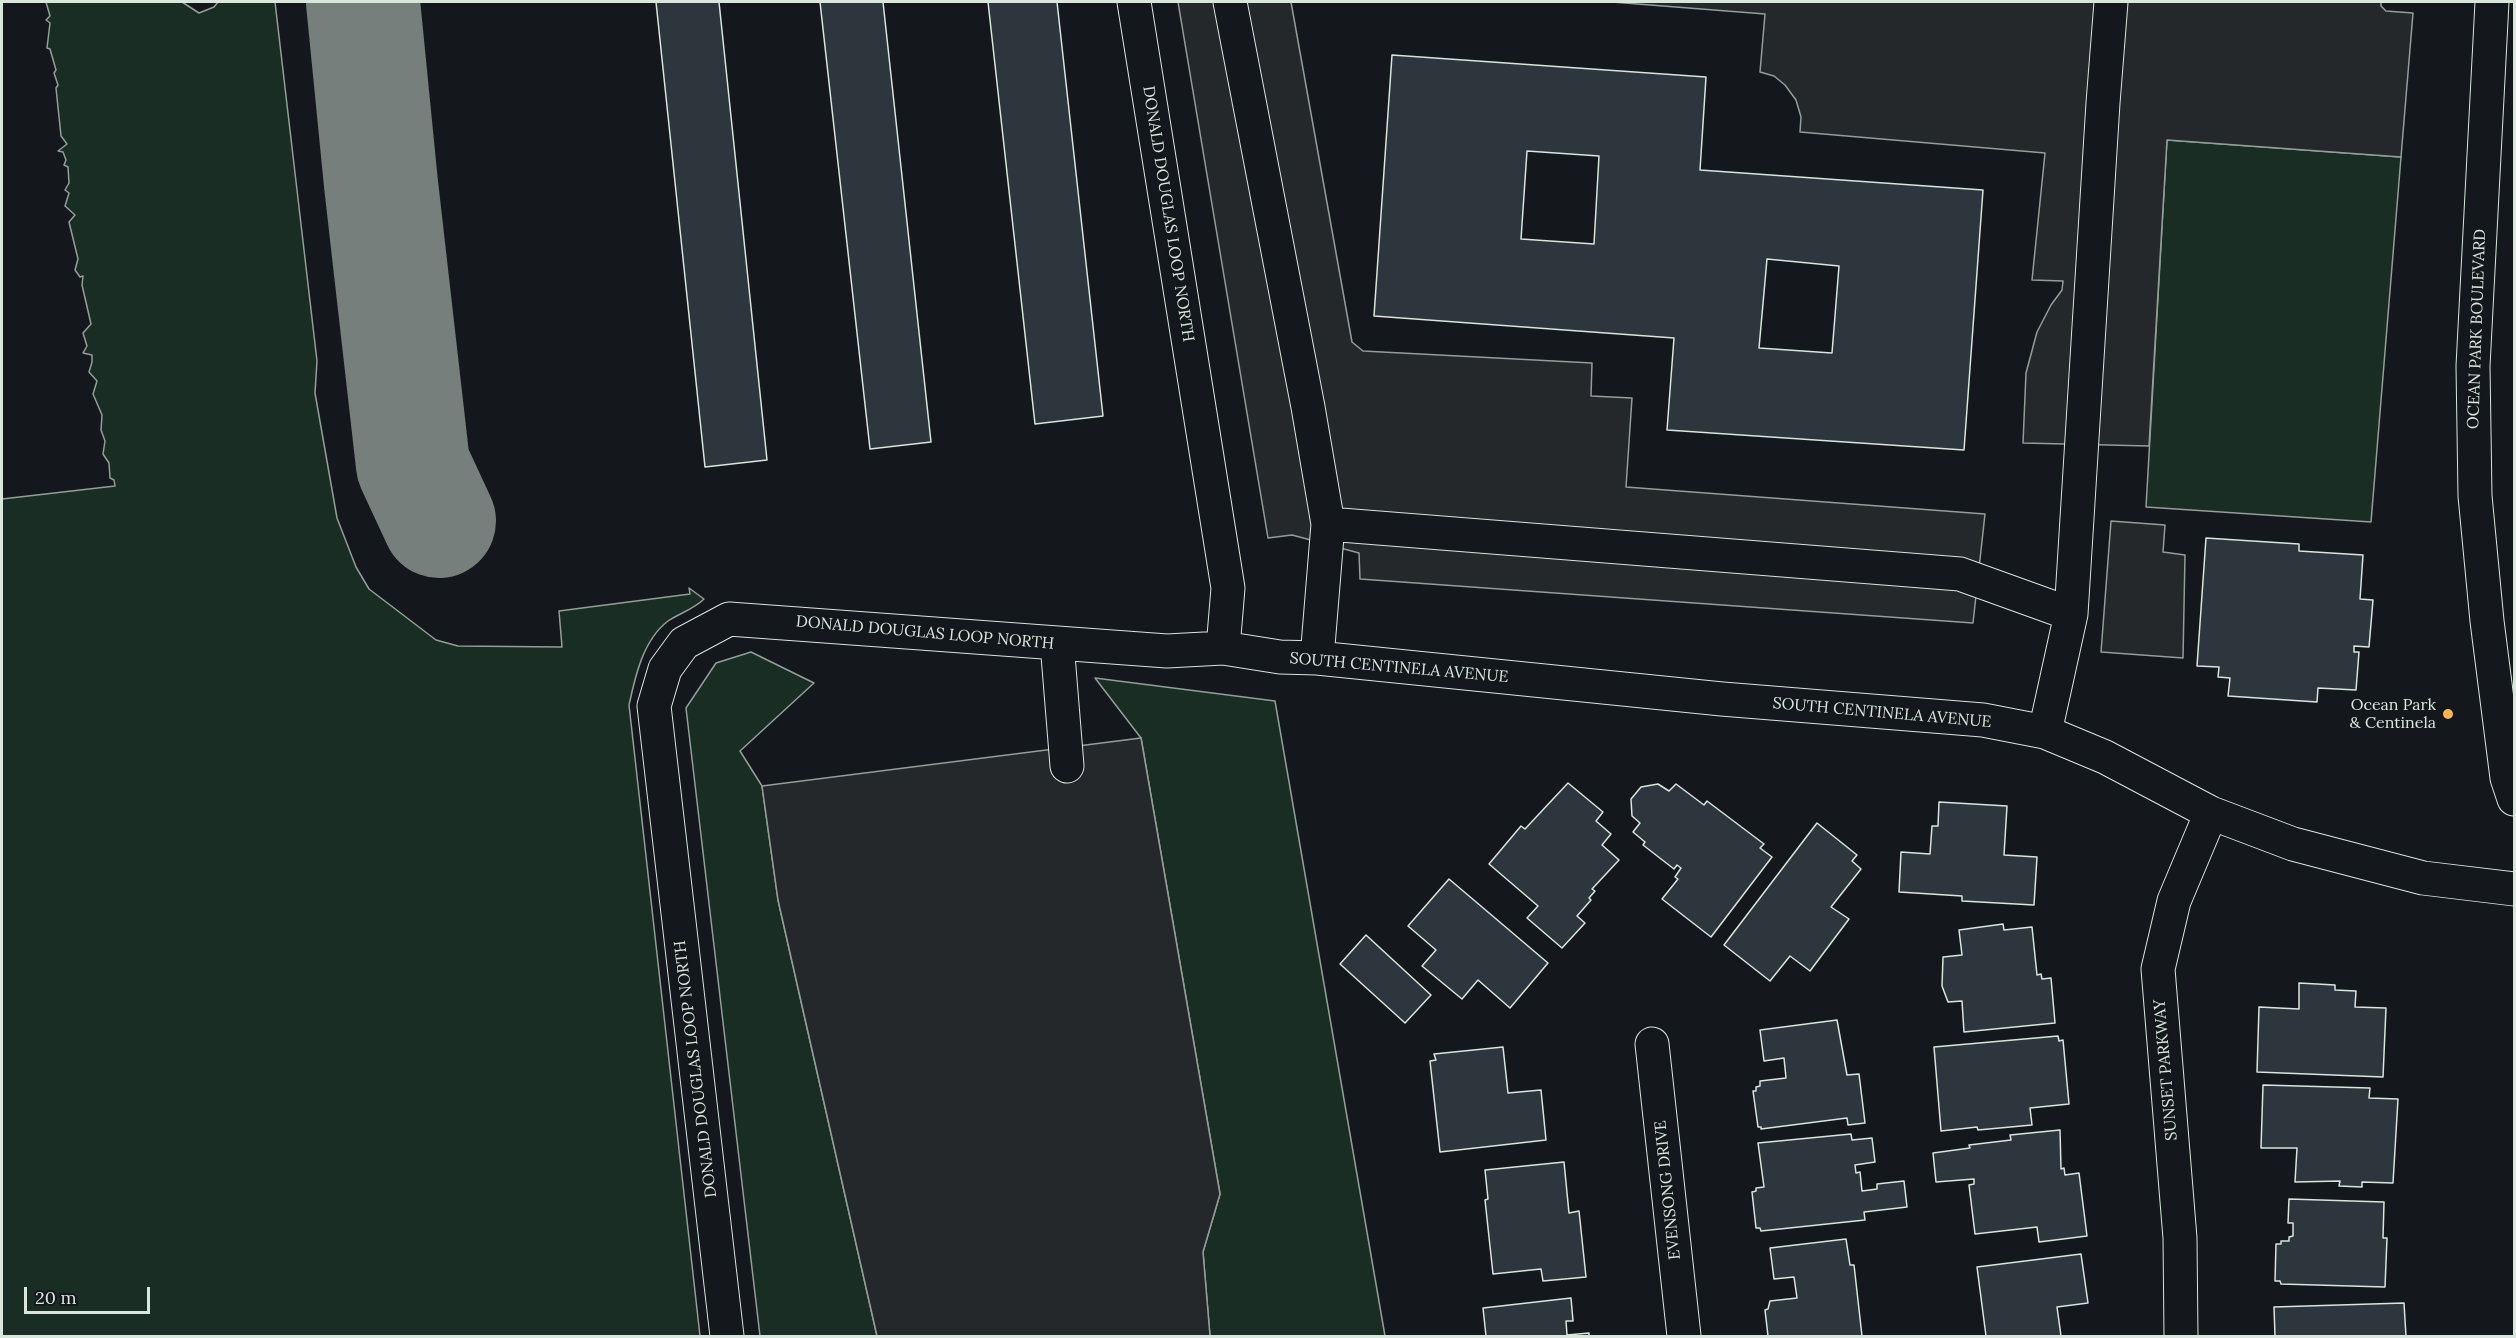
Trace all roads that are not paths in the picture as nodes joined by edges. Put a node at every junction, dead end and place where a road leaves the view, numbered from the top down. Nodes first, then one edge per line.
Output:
1 (1134, 2) edge
2 (1230, 2) edge
3 (2111, 2) edge
4 (2492, 2) edge
5 (1328, 524) junction
6 (2071, 614) junction
7 (1057, 643) junction
8 (1223, 648) junction
9 (1317, 658) junction
10 (2045, 732) junction
11 (1067, 766) dead end
12 (2514, 799) edge
13 (2211, 813) junction
14 (2514, 889) edge
15 (1652, 1044) dead end
16 (727, 1336) edge
17 (1684, 1336) edge
18 (2181, 1336) edge

1 - 8 street, DONALD DOUGLAS LOOP NORTH
2 - 5 street
3 - 6 street
4 - 12 street, OCEAN PARK BOULEVARD
5 - 6 street
5 - 9 street
6 - 10 street
7 - 8 street, DONALD DOUGLAS LOOP NORTH
7 - 11 street
7 - 16 street, DONALD DOUGLAS LOOP NORTH
8 - 9 street, SOUTH CENTINELA AVENUE
9 - 10 street, SOUTH CENTINELA AVENUE
10 - 13 street, SOUTH CENTINELA AVENUE
13 - 14 street, SOUTH CENTINELA AVENUE
13 - 18 street, SUNSET PARKWAY
15 - 17 street, EVENSONG DRIVE

